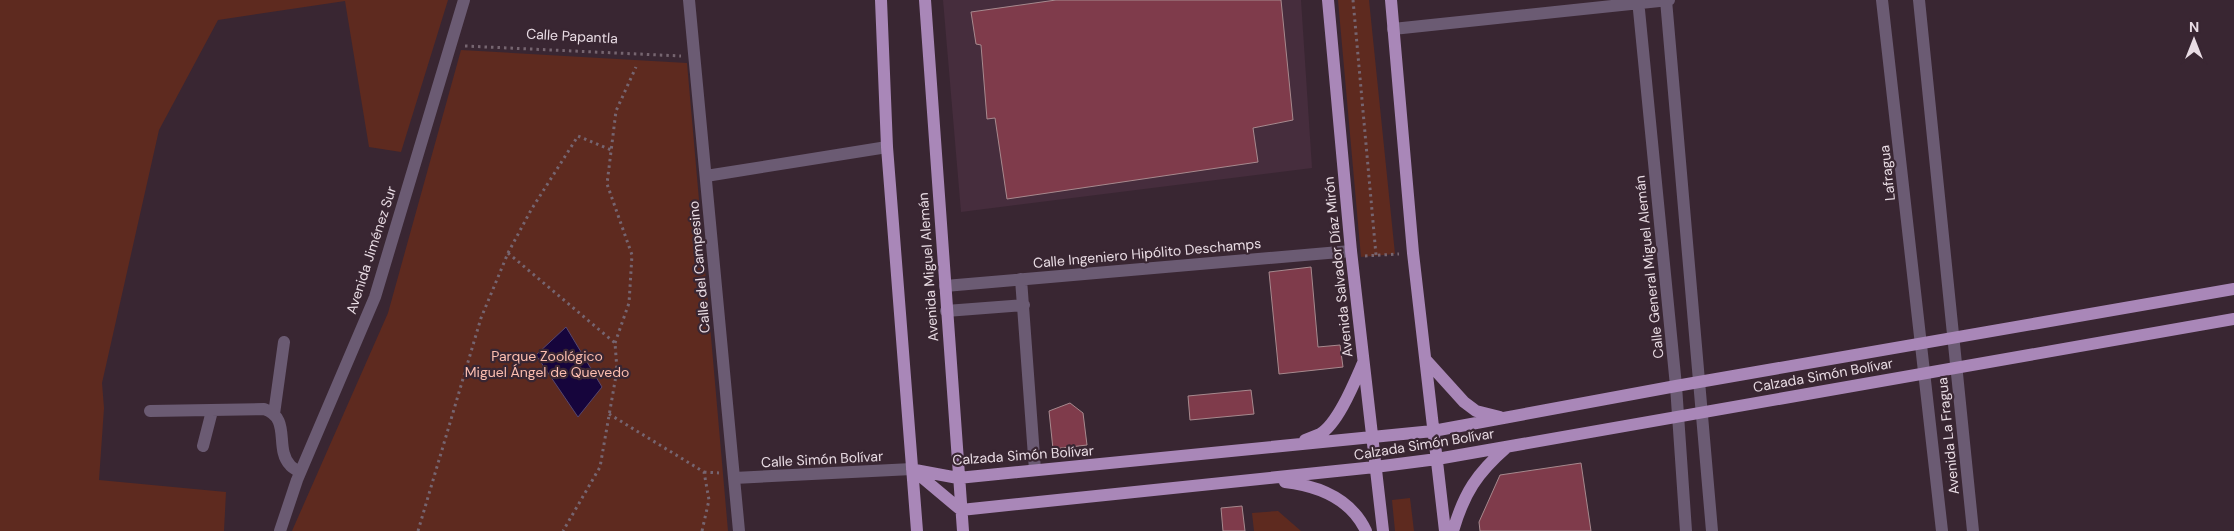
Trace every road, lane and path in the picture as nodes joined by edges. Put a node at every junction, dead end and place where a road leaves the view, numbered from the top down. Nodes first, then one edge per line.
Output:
1 (464, 0) edge
2 (689, 0) edge
3 (881, 0) edge
4 (925, 0) edge
5 (1328, 0) edge
6 (1353, 0) edge
7 (1391, 0) edge
8 (1667, 0) edge
9 (1882, 0) edge
10 (1919, 0) edge
11 (1639, 2) edge
12 (1393, 29) junction
13 (449, 45) junction
14 (694, 56) junction
15 (636, 67) dead end
16 (887, 147) junction
17 (612, 150) junction
18 (706, 176) junction
19 (508, 253) junction
20 (1356, 254) junction
21 (1395, 254) dead end
22 (1376, 255) junction
23 (1021, 279) junction
24 (944, 286) junction
25 (2234, 289) edge
26 (1024, 305) junction
27 (946, 312) junction
28 (2234, 319) edge
29 (1953, 338) junction
30 (284, 342) dead end
31 (1922, 342) junction
32 (615, 343) junction
33 (1426, 360) junction
34 (1363, 363) junction
35 (1956, 368) junction
36 (1925, 373) junction
37 (1699, 382) junction
38 (1676, 386) junction
39 (212, 410) junction
40 (1701, 411) junction
41 (150, 412) dead end
42 (274, 414) junction
43 (609, 414) junction
44 (1678, 415) junction
45 (1504, 418) junction
46 (1434, 431) junction
47 (1371, 438) junction
48 (203, 446) dead end
49 (1289, 446) junction
50 (1508, 446) junction
51 (1437, 459) junction
52 (1375, 468) junction
53 (912, 469) junction
54 (1035, 470) junction
55 (300, 472) junction
56 (734, 478) junction
57 (958, 478) junction
58 (1263, 479) junction
59 (961, 510) junction
60 (280, 531) edge
61 (418, 531) edge
62 (563, 531) edge
63 (702, 531) edge
64 (739, 531) edge
65 (917, 531) edge
66 (963, 531) edge
67 (1366, 531) edge
68 (1382, 531) edge
69 (1445, 531) edge
70 (1453, 531) edge
71 (1686, 531) edge
72 (1712, 531) edge
73 (1942, 531) edge
74 (1973, 531) edge

1 - 13 street, Avenida Jiménez Sur
2 - 14 street, Calle del Campesino
3 - 16 main road
4 - 24 main road, Avenida Miguel Alemán
5 - 20 main road, Avenida Salvador Díaz Mirón
6 - 22 path
7 - 12 main road
8 - 11 street
8 - 37 street
9 - 31 street, Lafragua
10 - 29 street
11 - 12 street
11 - 38 street, Calle General Miguel Alemán
12 - 33 main road
13 - 14 path, Calle Papantla
13 - 55 street, Avenida Jiménez Sur
14 - 18 street, Calle del Campesino
15 - 17 path
16 - 18 street
16 - 53 main road
17 - 19 path
17 - 32 path
18 - 56 street, Calle del Campesino
19 - 32 path
19 - 61 path
20 - 22 path
20 - 23 street, Calle Ingeniero Hipólito Deschamps
20 - 34 main road, Avenida Salvador Díaz Mirón
21 - 22 path
23 - 24 street, Calle Ingeniero Hipólito Deschamps
23 - 26 street
24 - 27 main road, Avenida Miguel Alemán
25 - 29 main road, Calzada Simón Bolívar
26 - 27 street
26 - 54 street
27 - 57 main road, Avenida Miguel Alemán
28 - 35 main road, Calzada Simón Bolívar
29 - 31 main road, Calzada Simón Bolívar
29 - 35 street, Avenida La Fragua
30 - 42 street
31 - 36 street, Avenida La Fragua
31 - 37 main road, Calzada Simón Bolívar
32 - 43 path
33 - 45 main road
33 - 46 main road
34 - 47 main road, Avenida Salvador Díaz Mirón
34 - 49 main road
35 - 36 main road, Calzada Simón Bolívar
35 - 74 street, Avenida La Fragua
36 - 40 main road, Calzada Simón Bolívar
36 - 73 street, Avenida La Fragua
37 - 38 main road, Calzada Simón Bolívar
37 - 40 street
38 - 44 street, Calle General Miguel Alemán
38 - 45 main road, Calzada Simón Bolívar
39 - 41 street
39 - 42 street
39 - 48 street
40 - 44 main road, Calzada Simón Bolívar
40 - 72 street
42 - 55 street
43 - 62 path
43 - 63 path
44 - 50 main road, Calzada Simón Bolívar
44 - 71 street, Calle General Miguel Alemán
45 - 46 main road, Calzada Simón Bolívar
46 - 47 main road, Calzada Simón Bolívar
46 - 51 main road
47 - 49 main road, Calzada Simón Bolívar
47 - 52 main road, Avenida Salvador Díaz Mirón
49 - 54 main road, Calzada Simón Bolívar
50 - 51 main road, Calzada Simón Bolívar
50 - 70 main road
51 - 52 main road, Calzada Simón Bolívar
51 - 69 main road
52 - 58 main road, Calzada Simón Bolívar
52 - 68 main road, Avenida Salvador Díaz Mirón
53 - 56 street, Calle Simón Bolívar
53 - 57 main road, Calzada Simón Bolívar
53 - 59 main road
53 - 65 main road
54 - 57 main road, Calzada Simón Bolívar
55 - 60 street, Avenida Jiménez Sur
56 - 64 street, Calle del Campesino
57 - 59 main road, Avenida Miguel Alemán
58 - 59 main road, Calzada Simón Bolívar
58 - 67 main road
59 - 66 main road, Avenida Miguel Alemán

